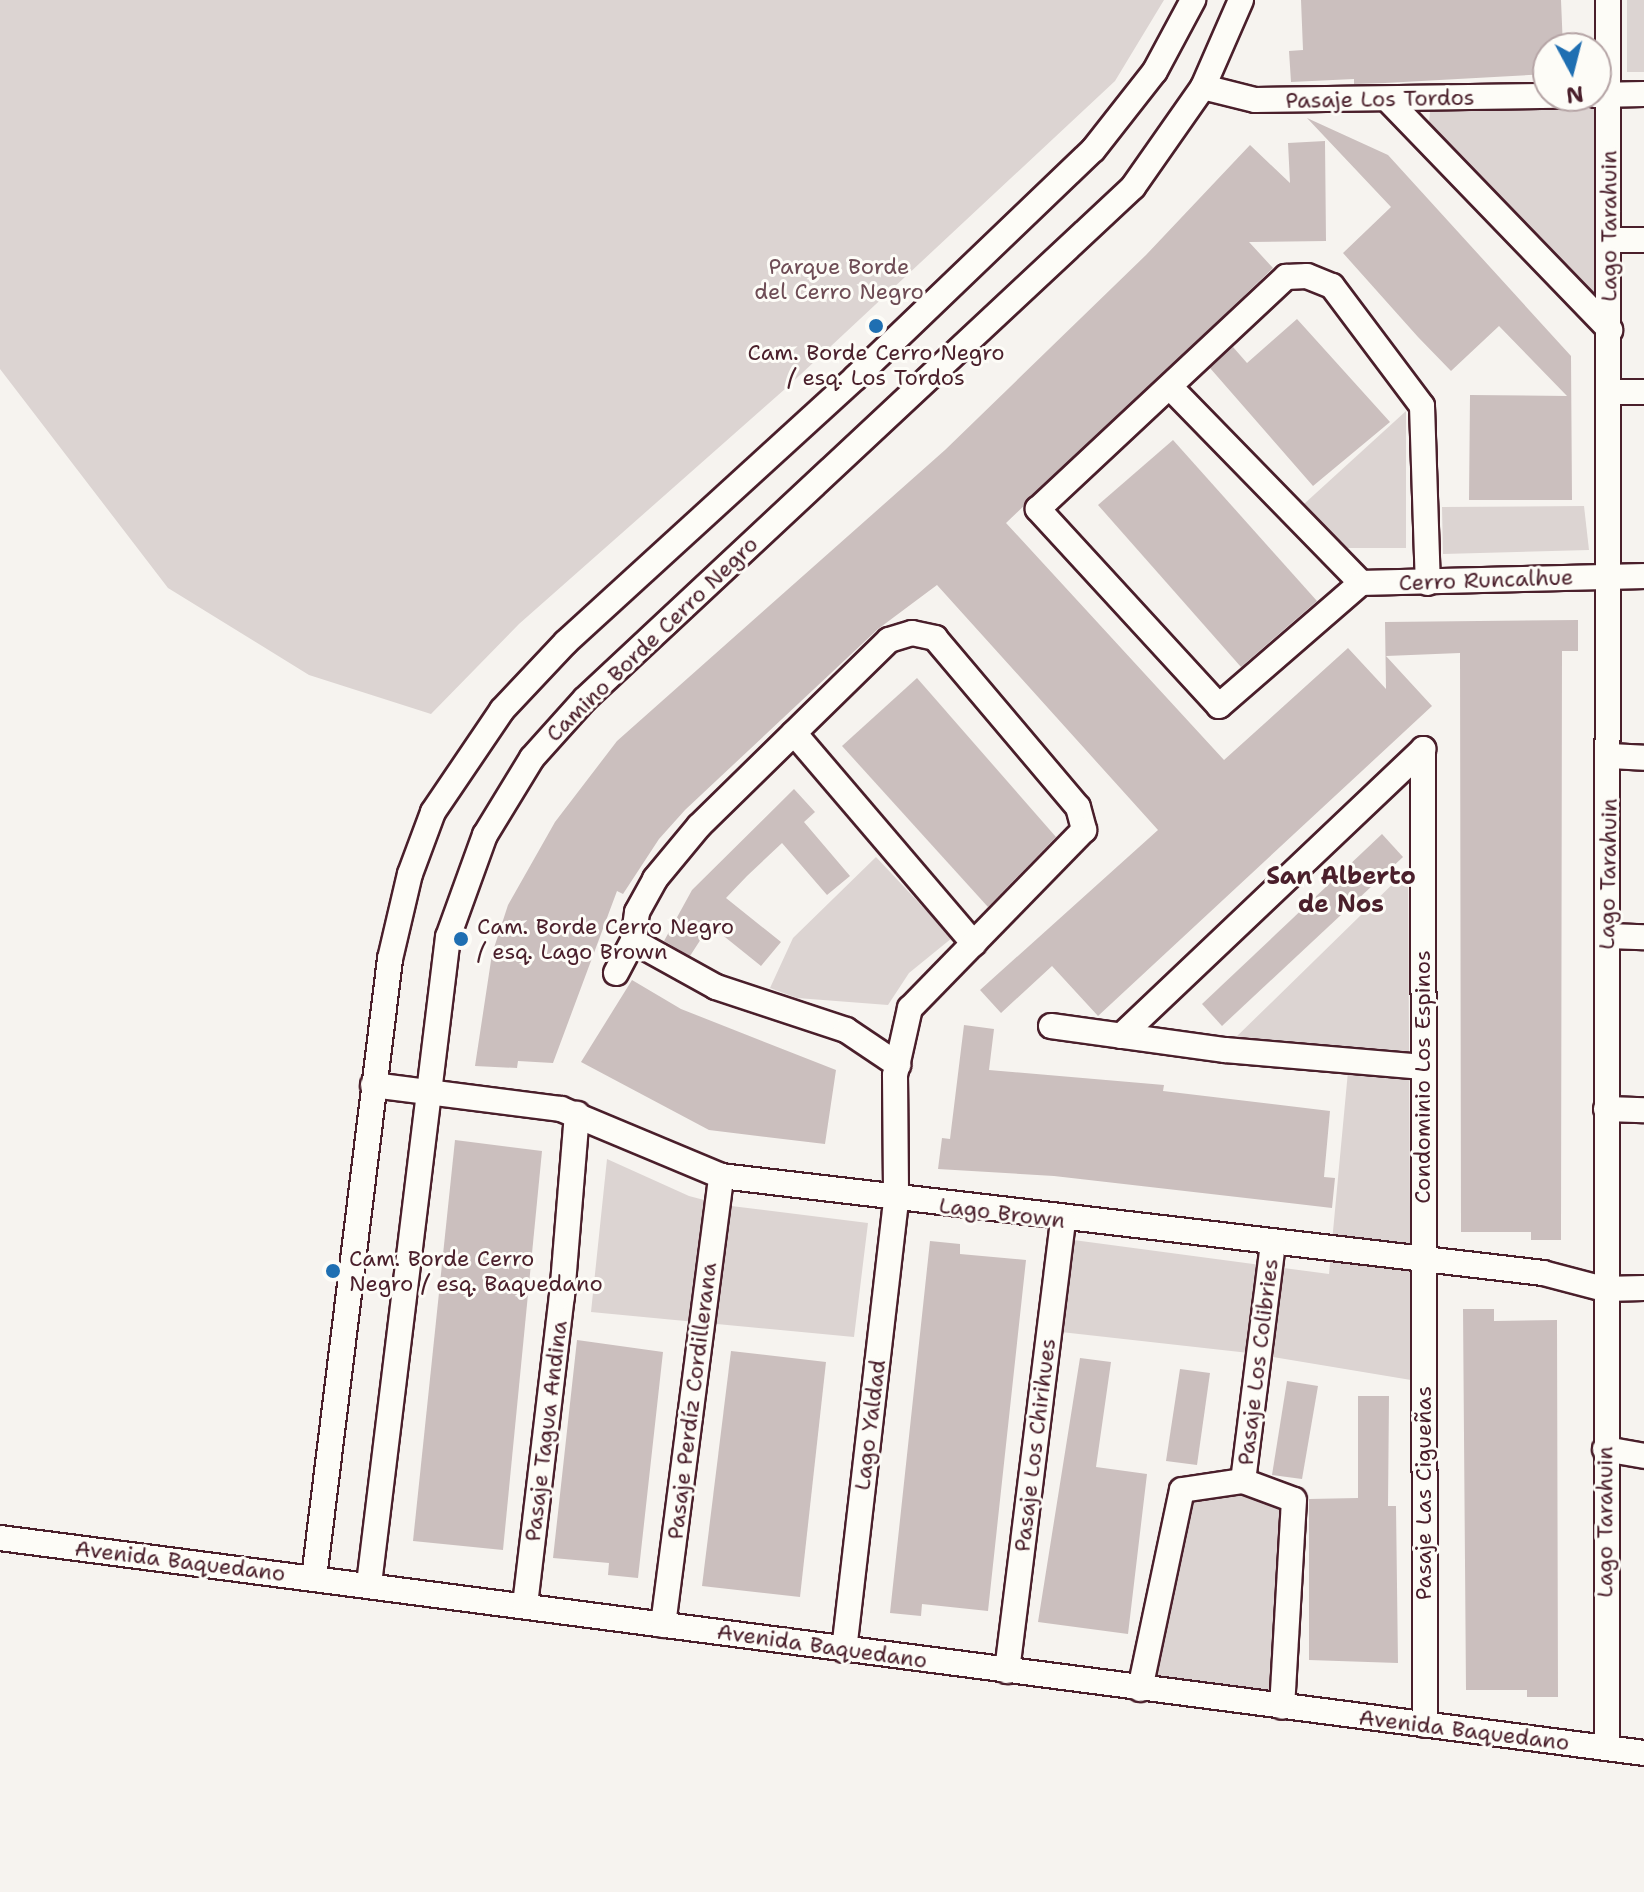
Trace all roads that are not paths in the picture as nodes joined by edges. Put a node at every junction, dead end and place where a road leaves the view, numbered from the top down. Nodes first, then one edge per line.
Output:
1 (1193, 0) edge
2 (1241, 0) edge
3 (1608, 0) edge
4 (1606, 32) edge
5 (1203, 87) junction
6 (1644, 94) edge
7 (1612, 95) edge
8 (1532, 97) edge
9 (1388, 100) junction
10 (1603, 112) edge
11 (1609, 240) junction
12 (1644, 240) edge
13 (1610, 330) junction
14 (1170, 387) junction
15 (1610, 392) junction
16 (1644, 392) edge
17 (1611, 576) junction
18 (1644, 576) edge
19 (1361, 583) junction
20 (1428, 583) junction
21 (794, 733) junction
22 (1610, 756) junction
23 (1644, 758) edge
24 (1607, 936) junction
25 (1644, 937) edge
26 (633, 941) junction
27 (974, 944) junction
28 (616, 973) dead end
29 (1051, 1026) dead end
30 (1121, 1036) junction
31 (898, 1065) junction
32 (1423, 1067) junction
33 (373, 1085) junction
34 (427, 1092) junction
35 (1606, 1109) junction
36 (1644, 1110) edge
37 (577, 1114) junction
38 (721, 1176) junction
39 (896, 1201) junction
40 (1063, 1220) junction
41 (1273, 1244) junction
42 (1423, 1260) junction
43 (1644, 1288) edge
44 (1604, 1289) junction
45 (1605, 1449) junction
46 (1644, 1456) edge
47 (1243, 1481) junction
48 (0, 1538) edge
49 (314, 1578) junction
50 (369, 1584) junction
51 (525, 1605) junction
52 (663, 1625) junction
53 (844, 1650) junction
54 (1007, 1671) junction
55 (1140, 1689) junction
56 (1282, 1707) junction
57 (1425, 1725) junction
58 (1607, 1748) junction
59 (1644, 1753) edge

1 - 33 street
2 - 5 street, Camino Borde Cerro Negro
3 - 4 street, Lago Tarahuin
5 - 9 street, Pasaje Los Tordos
5 - 34 street, Camino Borde Cerro Negro
6 - 7 street
8 - 9 street, Pasaje Los Tordos
9 - 13 street
10 - 11 street, Lago Tarahuin
11 - 12 street
11 - 13 street, Lago Tarahuin
13 - 15 street, Lago Tarahuin
14 - 19 street
14 - 19 street
14 - 20 street
15 - 16 street
15 - 17 street, Lago Tarahuin
17 - 18 street, Cerro Runcalhue
17 - 20 street, Cerro Runcalhue
17 - 22 street, Lago Tarahuin
19 - 20 street, Cerro Runcalhue
21 - 26 street
21 - 27 street
21 - 27 street, Lago Yaldad
22 - 23 street
22 - 24 street, Lago Tarahuin
24 - 25 street
24 - 35 street, Lago Tarahuin
26 - 28 street
26 - 31 street
27 - 31 street, Lago Yaldad
29 - 30 street
30 - 32 street
30 - 32 street, Condominio Los Espinos
31 - 39 street, Lago Yaldad
32 - 42 street, Condominio Los Espinos
33 - 34 street, Lago Brown
33 - 49 street
34 - 37 street, Lago Brown
34 - 50 street, Camino Borde Cerro Negro
35 - 36 street
35 - 44 street, Lago Tarahuin
37 - 38 street, Lago Brown
37 - 51 street, Pasaje Tagua Andina
38 - 39 street, Lago Brown
38 - 52 street, Pasaje Perdíz Cordillerana
39 - 40 street, Lago Brown
39 - 53 street, Lago Yaldad
40 - 41 street, Lago Brown
40 - 54 street, Pasaje Los Chirihues
41 - 42 street, Lago Brown
41 - 47 street, Pasaje Los Colibries
42 - 44 street, Lago Brown
42 - 57 street, Pasaje Las Cigueñas
43 - 44 street, Lago Brown
44 - 45 street, Lago Tarahuin
45 - 46 street
45 - 58 street, Lago Tarahuin
47 - 55 street, Pasaje Los Colibries
47 - 56 street, Pasaje Los Colibries
48 - 49 street, Avenida Baquedano
49 - 50 street, Avenida Baquedano
50 - 51 street, Avenida Baquedano
51 - 52 street, Avenida Baquedano
52 - 53 street, Avenida Baquedano
53 - 54 street, Avenida Baquedano
54 - 55 street, Avenida Baquedano
55 - 56 street, Avenida Baquedano
56 - 57 street, Avenida Baquedano
57 - 58 street, Avenida Baquedano
58 - 59 street, Avenida Baquedano

